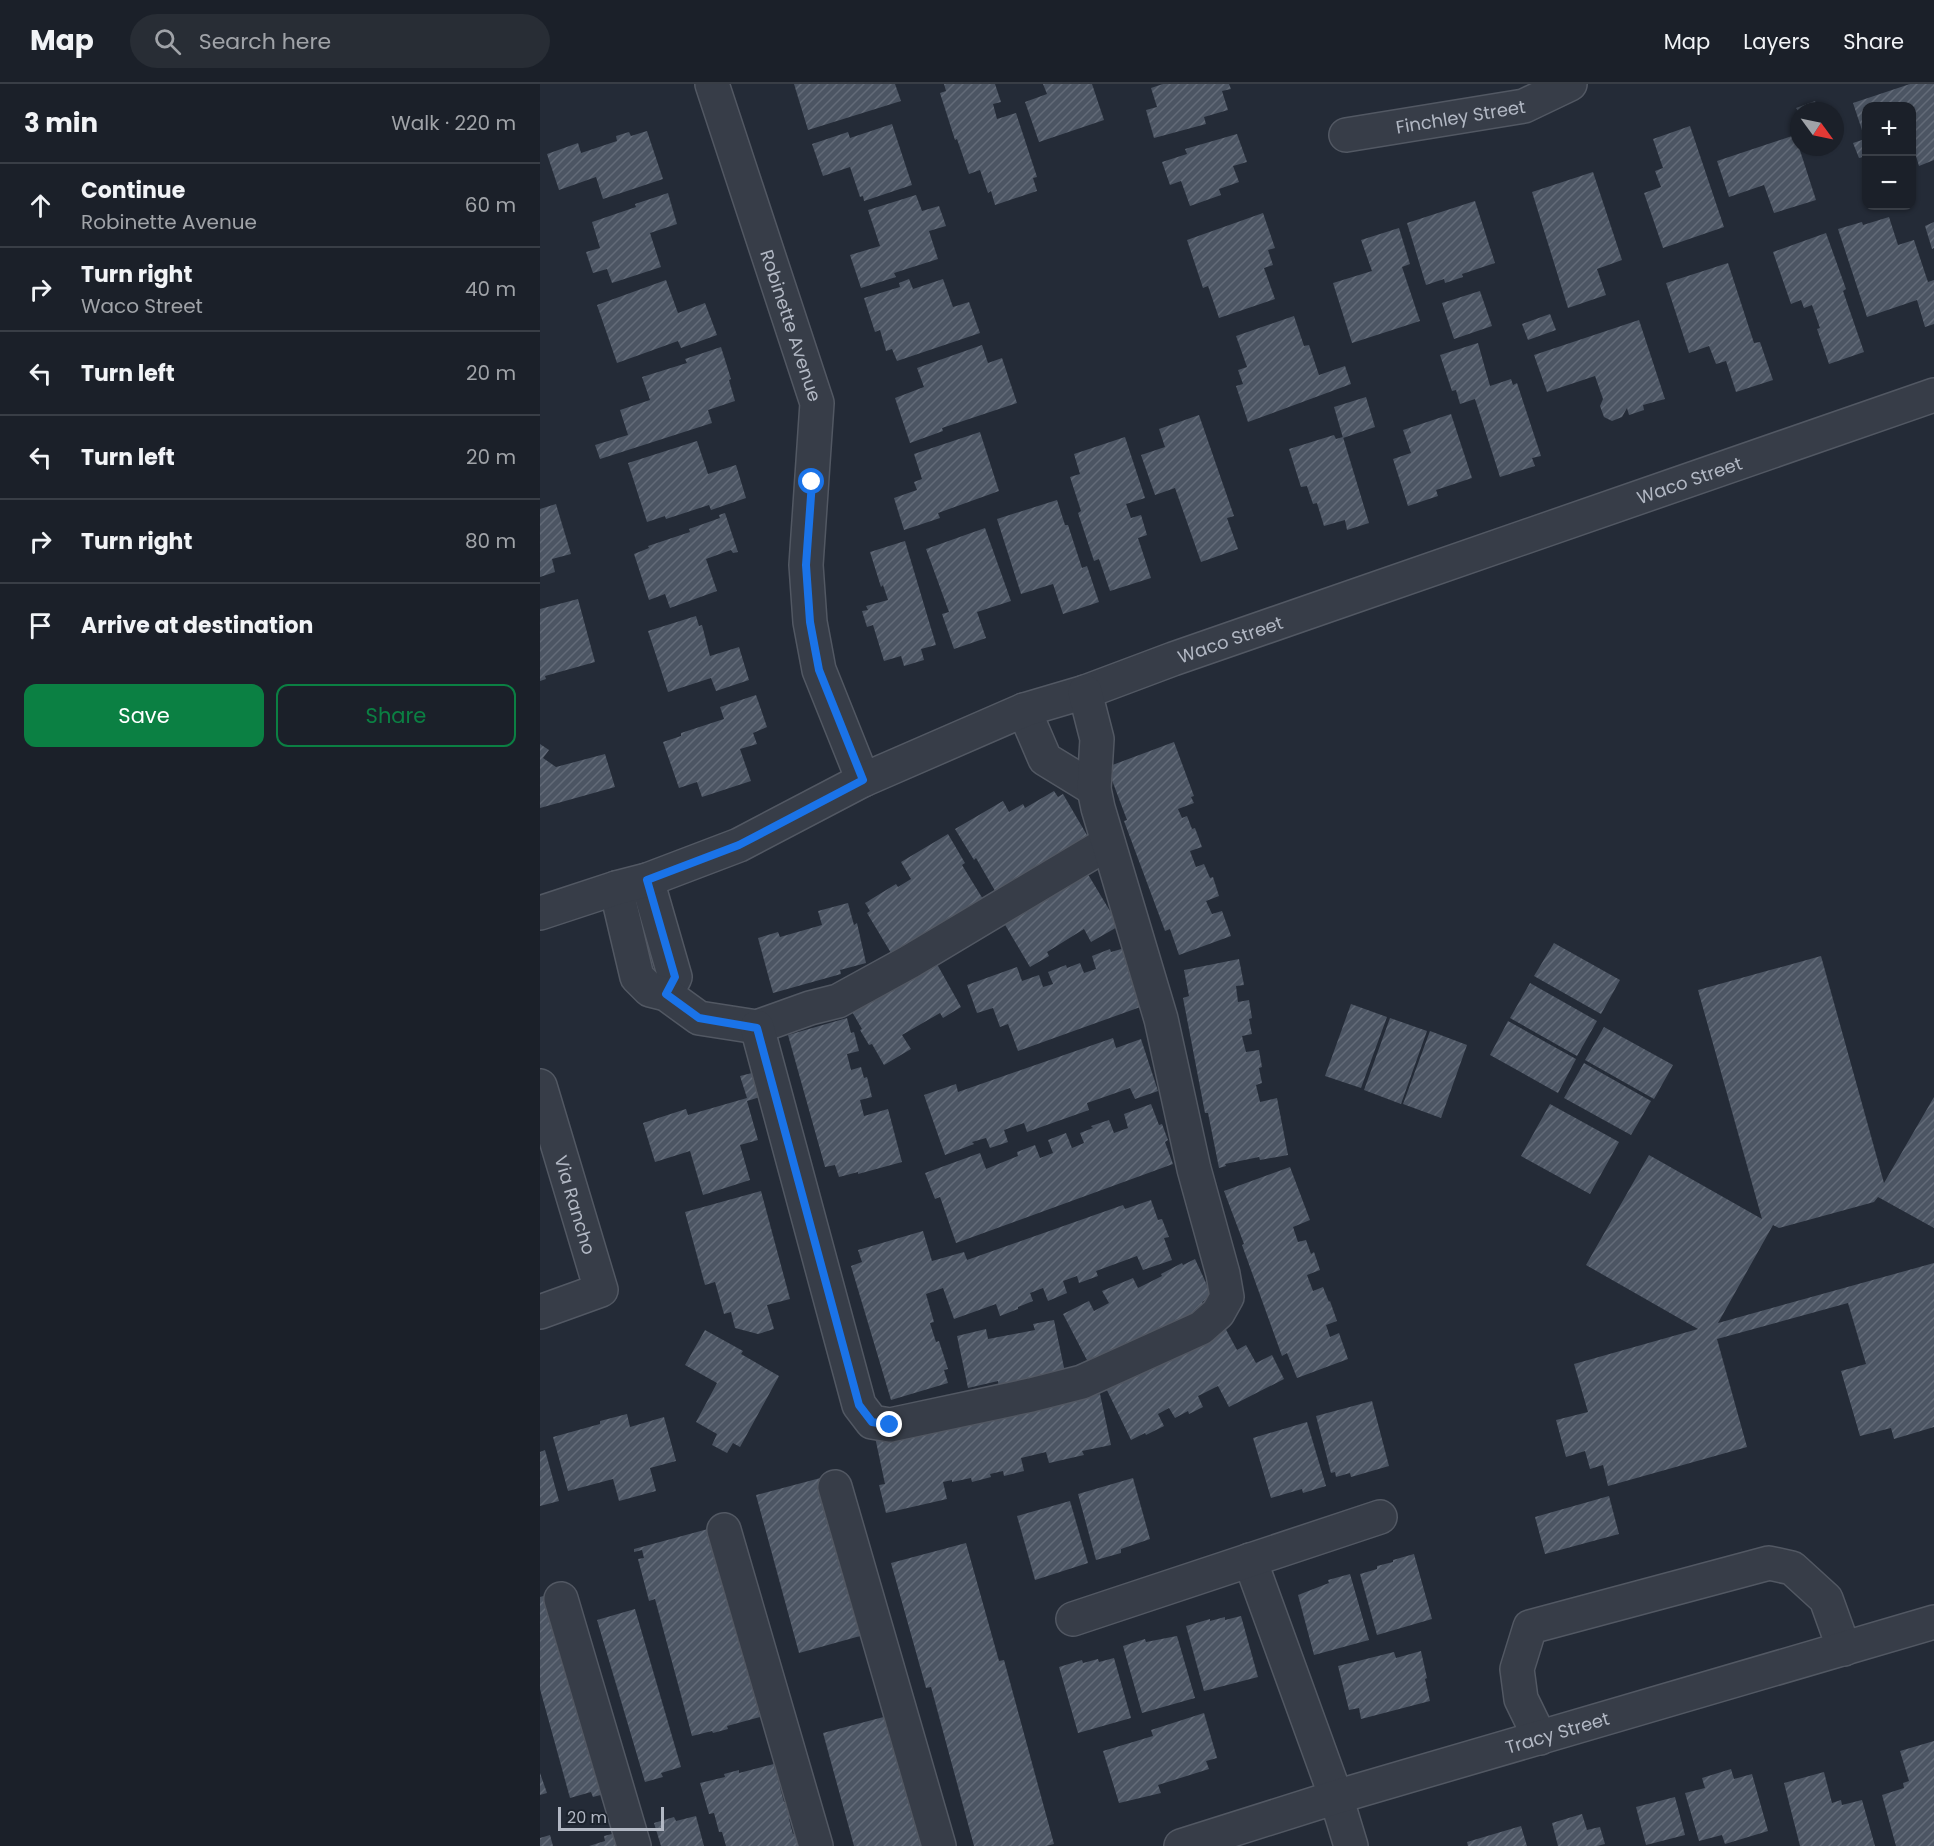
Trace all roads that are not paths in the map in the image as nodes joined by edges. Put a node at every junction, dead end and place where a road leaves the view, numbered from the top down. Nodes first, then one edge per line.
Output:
1 (712, 84) edge
2 (1570, 84) edge
3 (1346, 135) dead end
4 (1934, 394) edge
5 (1085, 692) junction
6 (1024, 710) junction
7 (863, 780) junction
8 (1094, 789) junction
9 (1108, 843) junction
10 (647, 880) junction
11 (616, 888) junction
12 (540, 913) edge
13 (666, 994) junction
14 (757, 1028) junction
15 (540, 1086) edge
16 (540, 1312) edge
17 (835, 1487) dead end
18 (1380, 1517) dead end
19 (724, 1530) dead end
20 (1250, 1560) junction
21 (561, 1599) dead end
22 (1073, 1619) dead end
23 (1934, 1622) edge
24 (1844, 1649) junction
25 (1540, 1737) junction
26 (1336, 1797) junction
27 (634, 1846) edge
28 (816, 1846) edge
29 (939, 1846) edge
30 (1181, 1846) edge
31 (1351, 1846) edge

1 - 7 street, Robinette Avenue
2 - 3 street, Finchley Street
4 - 5 street, Waco Street
5 - 6 street, Waco Street
5 - 8 street
6 - 7 street, Waco Street
6 - 8 street
7 - 10 street, Waco Street
8 - 9 street
9 - 14 street
9 - 14 street
10 - 11 street, Waco Street
10 - 13 street
11 - 12 street, Waco Street
11 - 13 street
13 - 14 street
15 - 16 street, Via Rancho
17 - 29 street
18 - 20 street
19 - 28 street
20 - 22 street
20 - 26 street
21 - 27 street
23 - 24 street, Tracy Street
24 - 25 street, Tracy Street
24 - 25 street
25 - 26 street, Tracy Street
26 - 30 street, Tracy Street
26 - 31 street

